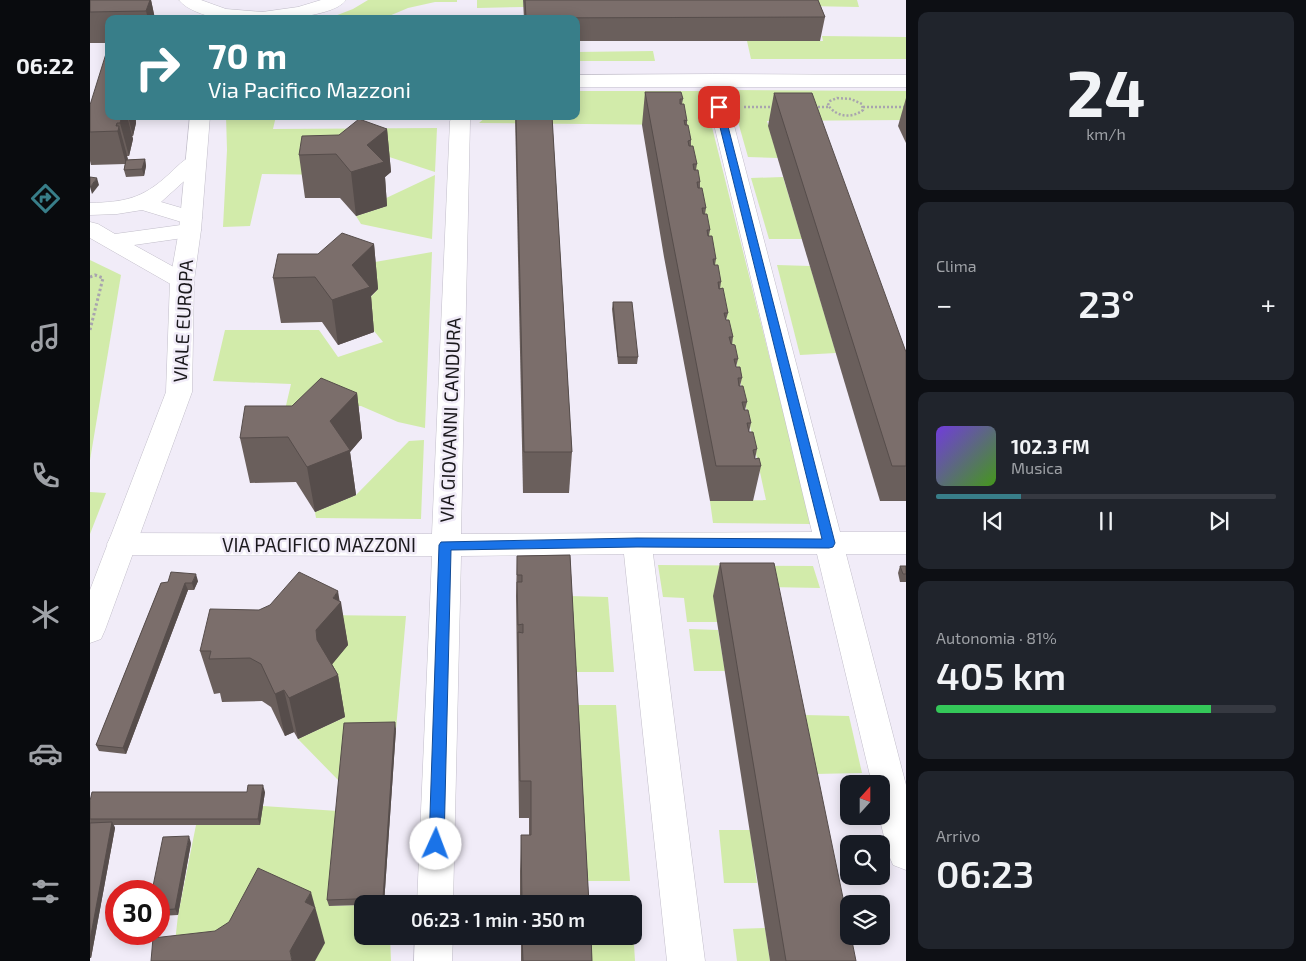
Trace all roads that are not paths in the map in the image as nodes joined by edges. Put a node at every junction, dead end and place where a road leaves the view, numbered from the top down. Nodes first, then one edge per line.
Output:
1 (188, 0) edge
2 (337, 0) edge
3 (222, 15) edge
4 (288, 15) edge
5 (713, 80) junction
6 (580, 81) edge
7 (906, 81) edge
8 (200, 120) edge
9 (461, 120) edge
10 (195, 161) junction
11 (143, 203) junction
12 (90, 209) edge
13 (190, 224) junction
14 (90, 229) edge
15 (112, 241) junction
16 (182, 280) junction
17 (637, 543) junction
18 (829, 543) junction
19 (906, 543) edge
20 (121, 544) junction
21 (445, 545) junction
22 (90, 630) edge
23 (906, 853) edge
24 (435, 895) edge
25 (434, 945) edge
26 (433, 961) edge
27 (686, 961) edge

1 - 3 street
2 - 4 street
5 - 6 street
5 - 7 street
5 - 18 street
8 - 10 street, VIALE EUROPA
9 - 21 street, VIA GIOVANNI CANDURA
10 - 11 street
10 - 13 street, VIALE EUROPA
11 - 12 street
11 - 13 street
13 - 15 street
13 - 16 street, VIALE EUROPA
14 - 15 street
15 - 16 street
16 - 20 street, VIALE EUROPA
17 - 18 street, VIA PACIFICO MAZZONI
17 - 21 street, VIA PACIFICO MAZZONI
17 - 27 street
18 - 19 street, VIA PACIFICO MAZZONI
18 - 23 street
20 - 21 street, VIA PACIFICO MAZZONI
20 - 22 street, VIALE EUROPA
21 - 24 street, VIA GIOVANNI CANDURA
25 - 26 street

